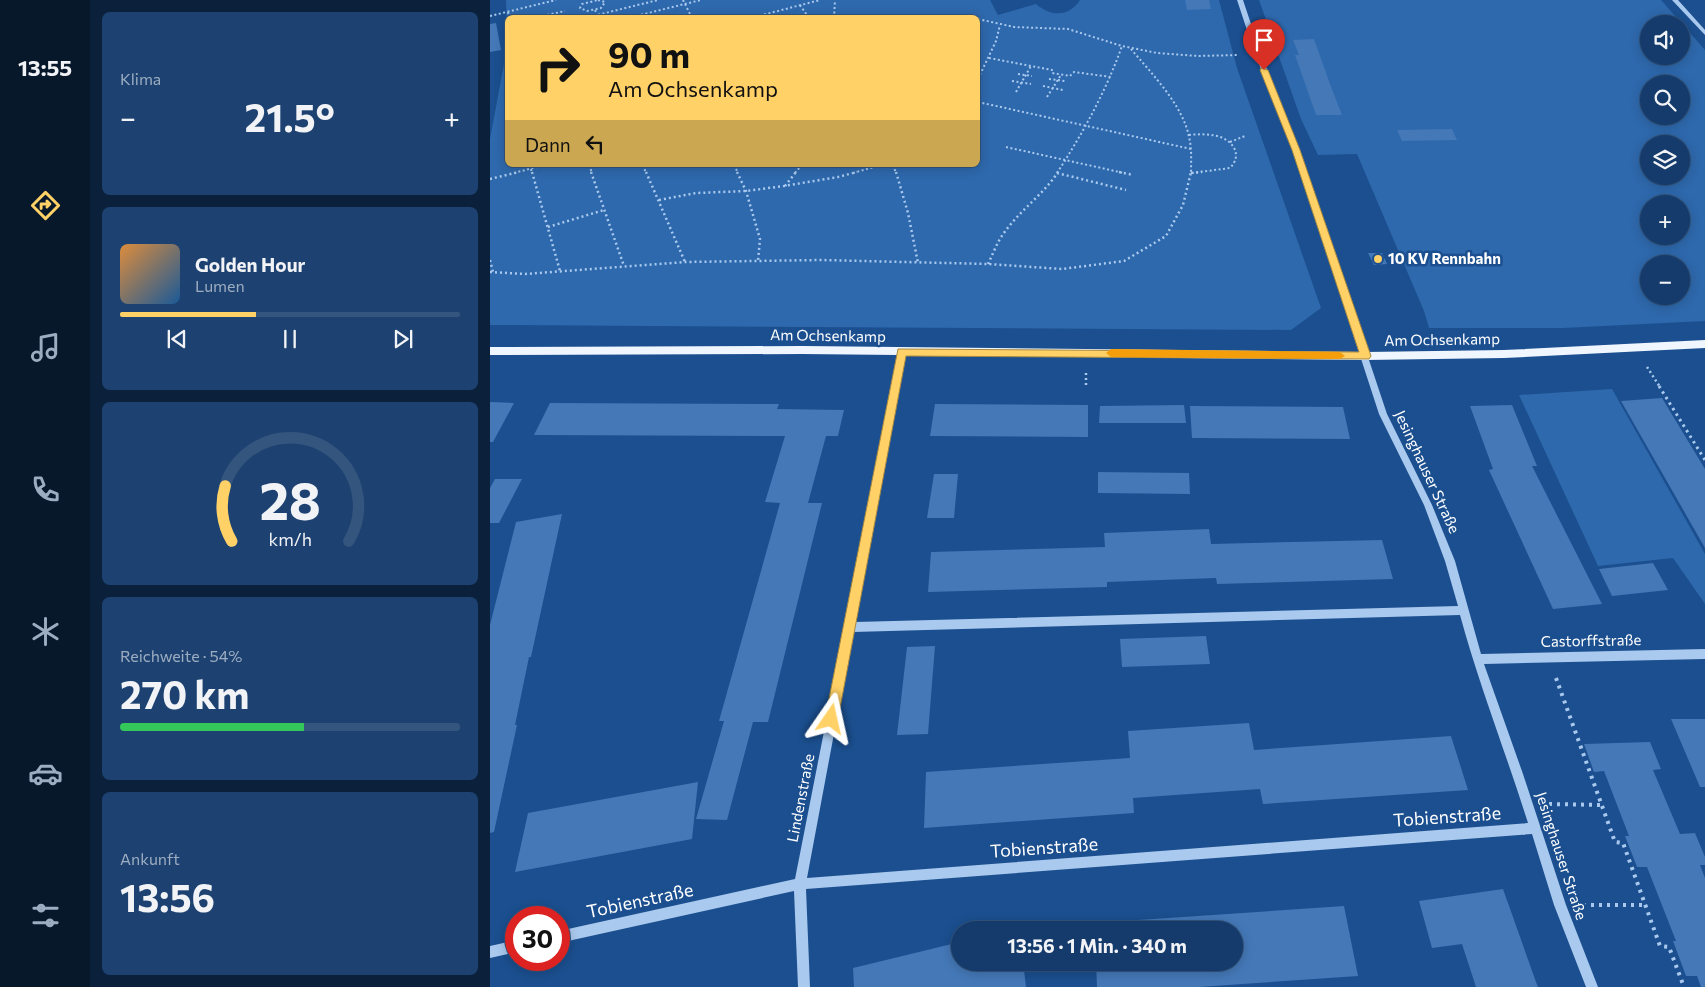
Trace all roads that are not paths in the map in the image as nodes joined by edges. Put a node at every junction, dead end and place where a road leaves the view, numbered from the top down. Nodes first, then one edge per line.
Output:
1 (1240, 0) edge
2 (1674, 0) edge
3 (1705, 33) edge
4 (1258, 54) joint
5 (1705, 344) edge
6 (490, 351) edge
7 (902, 352) junction
8 (1366, 356) junction
9 (1463, 610) junction
10 (849, 627) junction
11 (1705, 654) edge
12 (1477, 659) junction
13 (1536, 828) junction
14 (800, 884) junction
15 (570, 934) edge
16 (505, 949) edge
17 (490, 952) edge
18 (804, 987) edge
19 (1592, 987) edge

1 - 4 street, Jesinghauser Straße
2 - 3 street
4 - 8 street, Jesinghauser Straße
5 - 8 main road, Am Ochsenkamp
6 - 7 main road, Am Ochsenkamp
7 - 8 main road, Am Ochsenkamp
7 - 10 street, Lindenstraße
8 - 9 street, Jesinghauser Straße
9 - 10 street
9 - 12 street, Jesinghauser Straße
10 - 14 street, Lindenstraße
11 - 12 street, Castorffstraße
12 - 13 street, Jesinghauser Straße
13 - 14 street, Tobienstraße
13 - 19 street, Jesinghauser Straße
14 - 15 street, Tobienstraße
14 - 18 street, Lindenstraße
16 - 17 street

